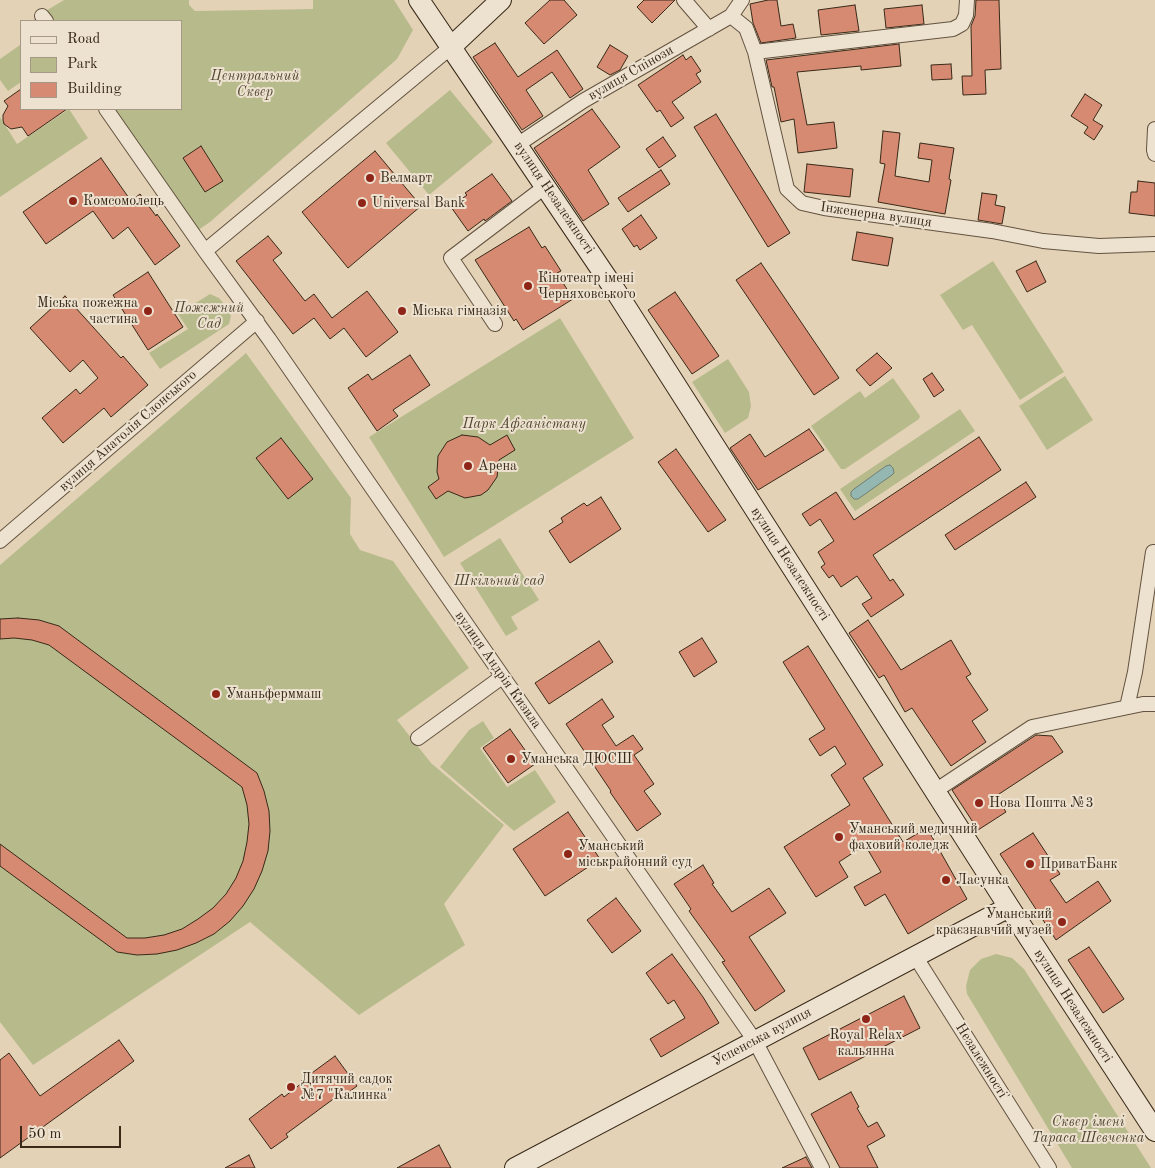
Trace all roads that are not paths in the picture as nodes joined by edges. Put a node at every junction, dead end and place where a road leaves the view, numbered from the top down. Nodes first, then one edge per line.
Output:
1 (420, 0) edge
2 (501, 0) edge
3 (684, 0) edge
4 (742, 0) edge
5 (967, 0) edge
6 (731, 16) junction
7 (708, 29) junction
8 (451, 47) junction
9 (755, 52) junction
10 (107, 110) edge
11 (1155, 129) edge
12 (517, 145) junction
13 (1155, 154) edge
14 (546, 186) junction
15 (1155, 244) edge
16 (205, 251) junction
17 (256, 321) junction
18 (495, 324) dead end
19 (0, 540) edge
20 (1155, 552) edge
21 (502, 676) junction
22 (1155, 704) edge
23 (1127, 707) junction
24 (418, 738) dead end
25 (935, 791) junction
26 (1009, 907) junction
27 (915, 956) junction
28 (754, 1041) junction
29 (1155, 1131) edge
30 (515, 1168) edge
31 (822, 1168) edge
32 (1049, 1168) edge

1 - 8 main road, вулиця Незалежності
2 - 8 main road
3 - 7 street
4 - 6 street, вулиця Спінози
5 - 9 street
6 - 7 street, вулиця Спінози
6 - 9 street, Інженерна вулиця
7 - 12 street, вулиця Спінози
8 - 12 main road, вулиця Незалежності
8 - 16 street
9 - 15 street, Інженерна вулиця
10 - 16 street, вулиця Андрія Кизила
11 - 13 street
12 - 14 main road, вулиця Незалежності
14 - 18 street
14 - 25 main road, вулиця Незалежності
16 - 17 street, вулиця Андрія Кизила
17 - 19 street, вулиця Анатолія Слонського
17 - 21 street, вулиця Андрія Кизила
20 - 23 street
21 - 24 street
21 - 28 street, вулиця Андрія Кизила
22 - 23 street
23 - 25 street
25 - 26 main road, вулиця Незалежності
26 - 27 main road, Успенська вулиця
26 - 29 main road, вулиця Незалежності
27 - 28 main road, Успенська вулиця
27 - 32 street, Незалежності'
28 - 30 main road, Успенська вулиця
28 - 31 street, вулиця Андрія Кизила

